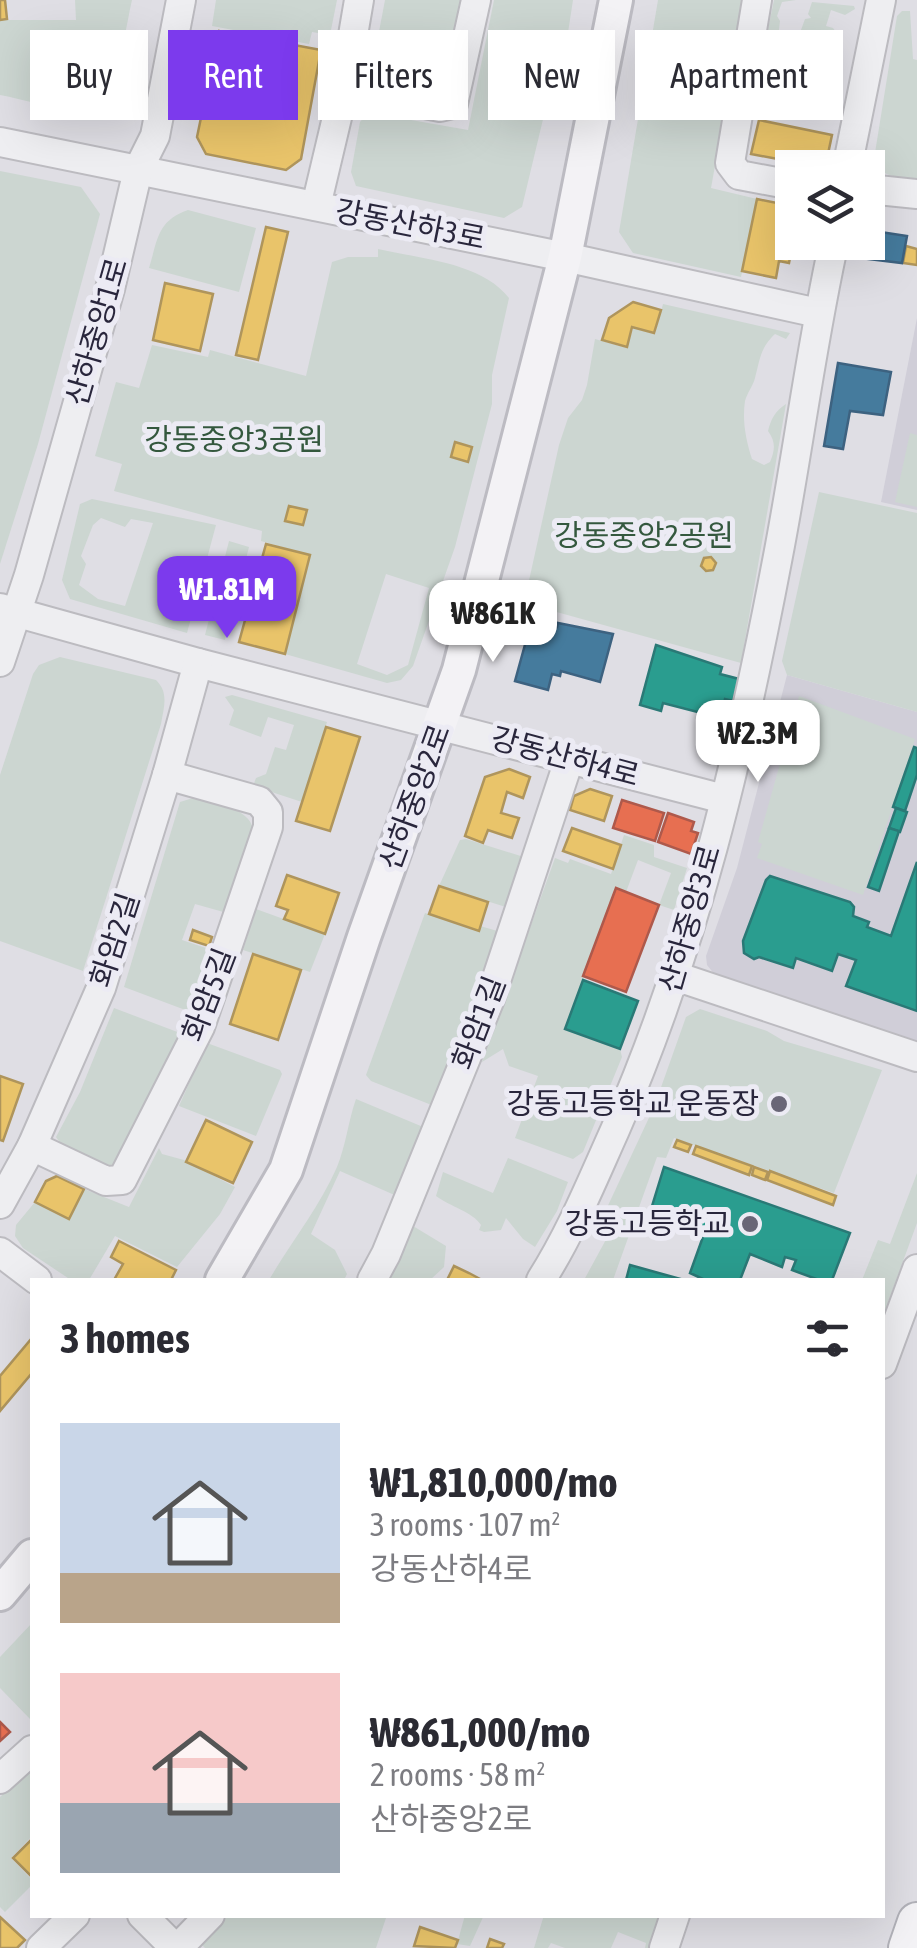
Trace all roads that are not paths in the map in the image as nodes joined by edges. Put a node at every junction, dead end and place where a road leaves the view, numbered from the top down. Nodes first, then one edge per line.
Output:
1 (181, 0) edge
2 (359, 0) edge
3 (476, 0) edge
4 (616, 0) edge
5 (758, 0) edge
6 (881, 0) edge
7 (354, 30) edge
8 (468, 36) edge
9 (336, 120) edge
10 (0, 142) edge
11 (851, 150) edge
12 (138, 170) junction
13 (775, 182) edge
14 (885, 191) edge
15 (917, 194) edge
16 (316, 206) junction
17 (565, 257) junction
18 (830, 260) edge
19 (818, 312) junction
20 (8, 610) edge
21 (0, 662) edge
22 (198, 664) junction
23 (442, 725) junction
24 (569, 760) junction
25 (167, 775) junction
26 (724, 799) junction
27 (675, 976) junction
28 (917, 1057) edge
29 (32, 1146) junction
30 (0, 1204) edge
31 (0, 1252) edge
32 (917, 1269) edge
33 (34, 1278) edge
34 (223, 1278) edge
35 (373, 1278) edge
36 (543, 1278) edge
37 (885, 1356) edge
38 (30, 1558) edge
39 (0, 1594) edge
40 (30, 1752) edge
41 (0, 1779) edge
42 (72, 1918) edge
43 (145, 1918) edge
44 (207, 1918) edge
45 (674, 1918) edge
46 (917, 1922) edge
47 (41, 1948) edge
48 (177, 1948) edge
49 (664, 1948) edge
50 (908, 1948) edge

1 - 12 street, 산하중앙1로
2 - 7 street
3 - 8 street
4 - 17 main road, 산하중앙2로
5 - 13 street
6 - 11 street
9 - 16 street
10 - 12 street, 강동산하3로
12 - 16 street, 강동산하3로
12 - 20 street, 산하중앙1로
14 - 15 street
16 - 17 street, 강동산하3로
17 - 19 street, 강동산하3로
17 - 23 main road, 산하중앙2로
18 - 19 street, 산하중앙3로
19 - 26 street, 산하중앙3로
20 - 21 street, 산하중앙1로
20 - 22 street, 강동산하4로
22 - 23 street, 강동산하4로
22 - 25 street, 화암2길
23 - 24 street, 강동산하4로
23 - 34 main road, 산하중앙2로
24 - 26 street, 강동산하4로
24 - 35 street, 화암1길
25 - 29 street, 화암2길
25 - 29 street, 화암5길
26 - 27 street, 산하중앙3로
27 - 28 street
27 - 36 street, 산하중앙3로
29 - 30 street, 화암2길
31 - 33 street
32 - 37 street
38 - 39 main road
40 - 41 street
42 - 47 street
43 - 48 street
44 - 48 street
45 - 49 street
46 - 50 highway

